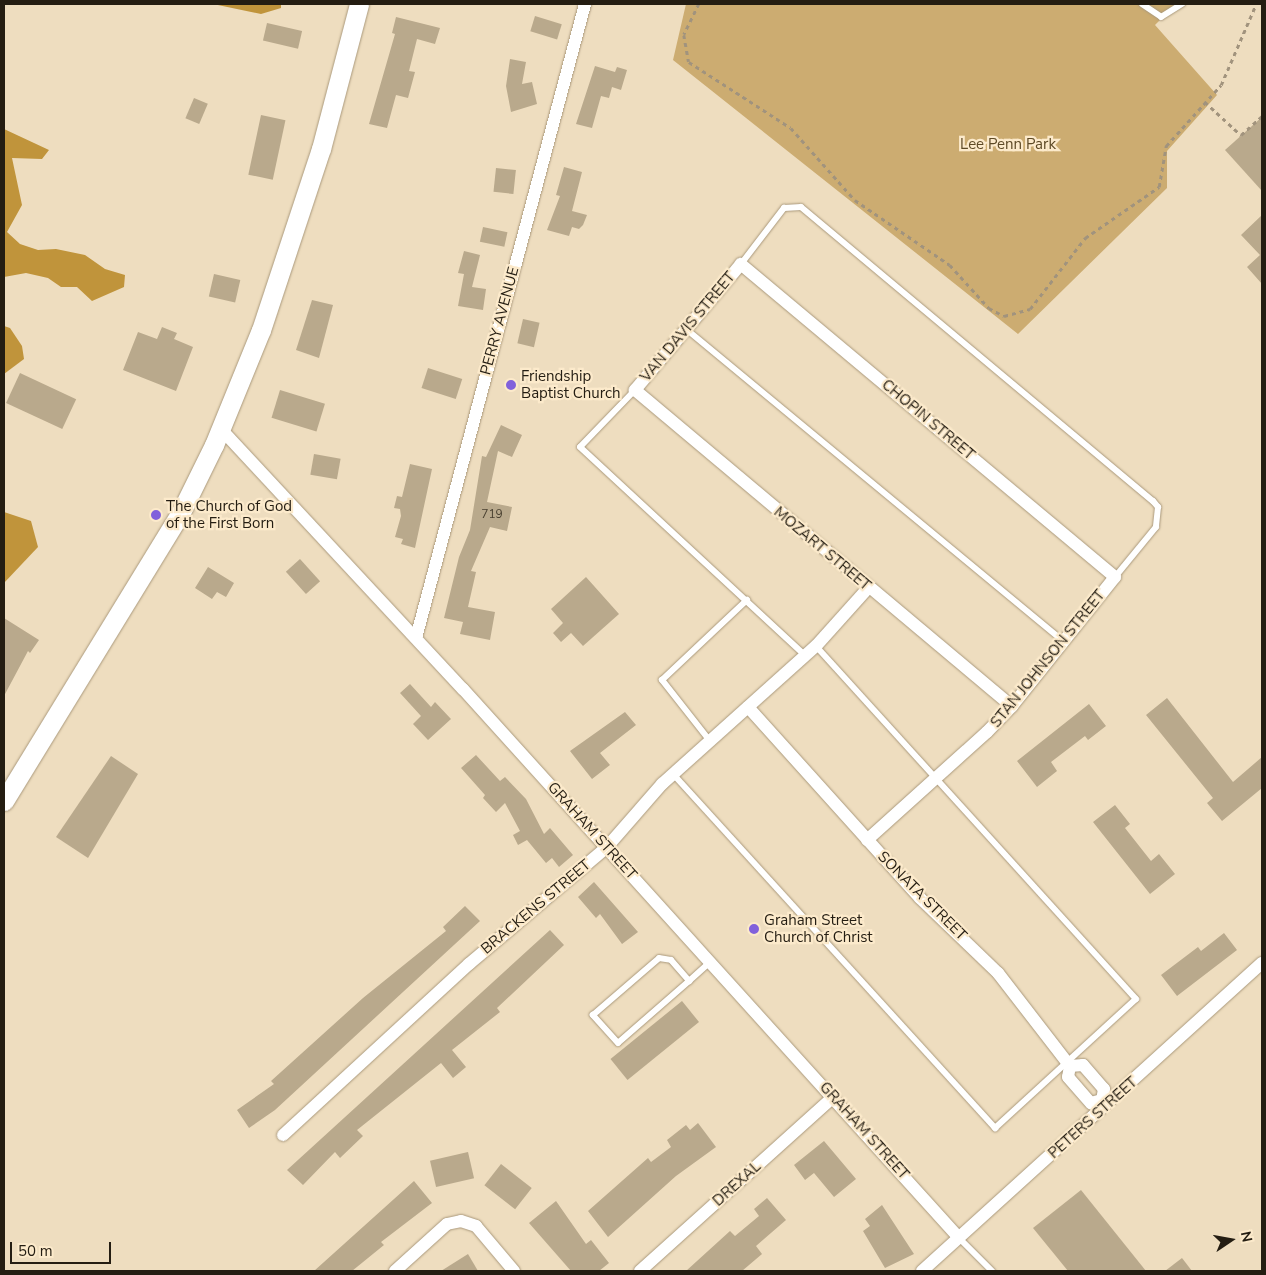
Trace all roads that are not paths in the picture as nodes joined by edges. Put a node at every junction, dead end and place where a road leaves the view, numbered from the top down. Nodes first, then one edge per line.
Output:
1 (359, 4) edge
2 (585, 4) edge
3 (1142, 4) edge
4 (1182, 4) edge
5 (741, 264) junction
6 (686, 329) junction
7 (635, 390) junction
8 (221, 428) junction
9 (1115, 577) junction
10 (868, 588) junction
11 (747, 600) junction
12 (416, 638) junction
13 (1063, 642) junction
14 (816, 646) junction
15 (806, 656) junction
16 (1012, 706) junction
17 (748, 707) junction
18 (710, 741) junction
19 (673, 774) junction
20 (936, 778) junction
21 (4, 801) edge
22 (867, 840) junction
23 (607, 847) junction
24 (711, 962) junction
25 (1262, 964) edge
26 (689, 981) junction
27 (1068, 1065) junction
28 (833, 1097) junction
29 (1104, 1103) junction
30 (283, 1135) dead end
31 (959, 1238) junction
32 (395, 1271) edge
33 (514, 1271) edge
34 (640, 1271) edge
35 (922, 1271) edge
36 (992, 1271) edge

1 - 8 main road
2 - 12 street, PERRY AVENUE
3 - 4 lane
5 - 6 street, VAN DAVIS STREET
5 - 9 street, CHOPIN STREET
5 - 9 lane
6 - 7 street, VAN DAVIS STREET
6 - 13 lane
7 - 10 street, MOZART STREET
7 - 11 lane
8 - 12 street, GRAHAM STREET
8 - 21 main road
9 - 13 street, STAN JOHNSON STREET
10 - 14 street, BRACKENS STREET
10 - 16 street, MOZART STREET
11 - 15 lane
11 - 18 lane
12 - 23 street, GRAHAM STREET
13 - 16 street, STAN JOHNSON STREET
14 - 15 street, BRACKENS STREET
14 - 20 lane
15 - 17 street, BRACKENS STREET
16 - 20 street, STAN JOHNSON STREET
17 - 18 street, BRACKENS STREET
17 - 22 street, SONATA STREET
18 - 19 street, BRACKENS STREET
19 - 23 street, BRACKENS STREET
19 - 27 lane
20 - 22 street, STAN JOHNSON STREET
20 - 27 lane
22 - 27 street, SONATA STREET
23 - 24 street, GRAHAM STREET
23 - 30 street, BRACKENS STREET
24 - 26 lane
24 - 28 street, GRAHAM STREET
25 - 29 street, PETERS STREET
26 - 26 lane
27 - 29 street, SONATA STREET
27 - 29 street
28 - 31 street, GRAHAM STREET
28 - 34 street, DREXAL
29 - 31 street, PETERS STREET
31 - 35 street, PETERS STREET
31 - 36 lane
32 - 33 street

